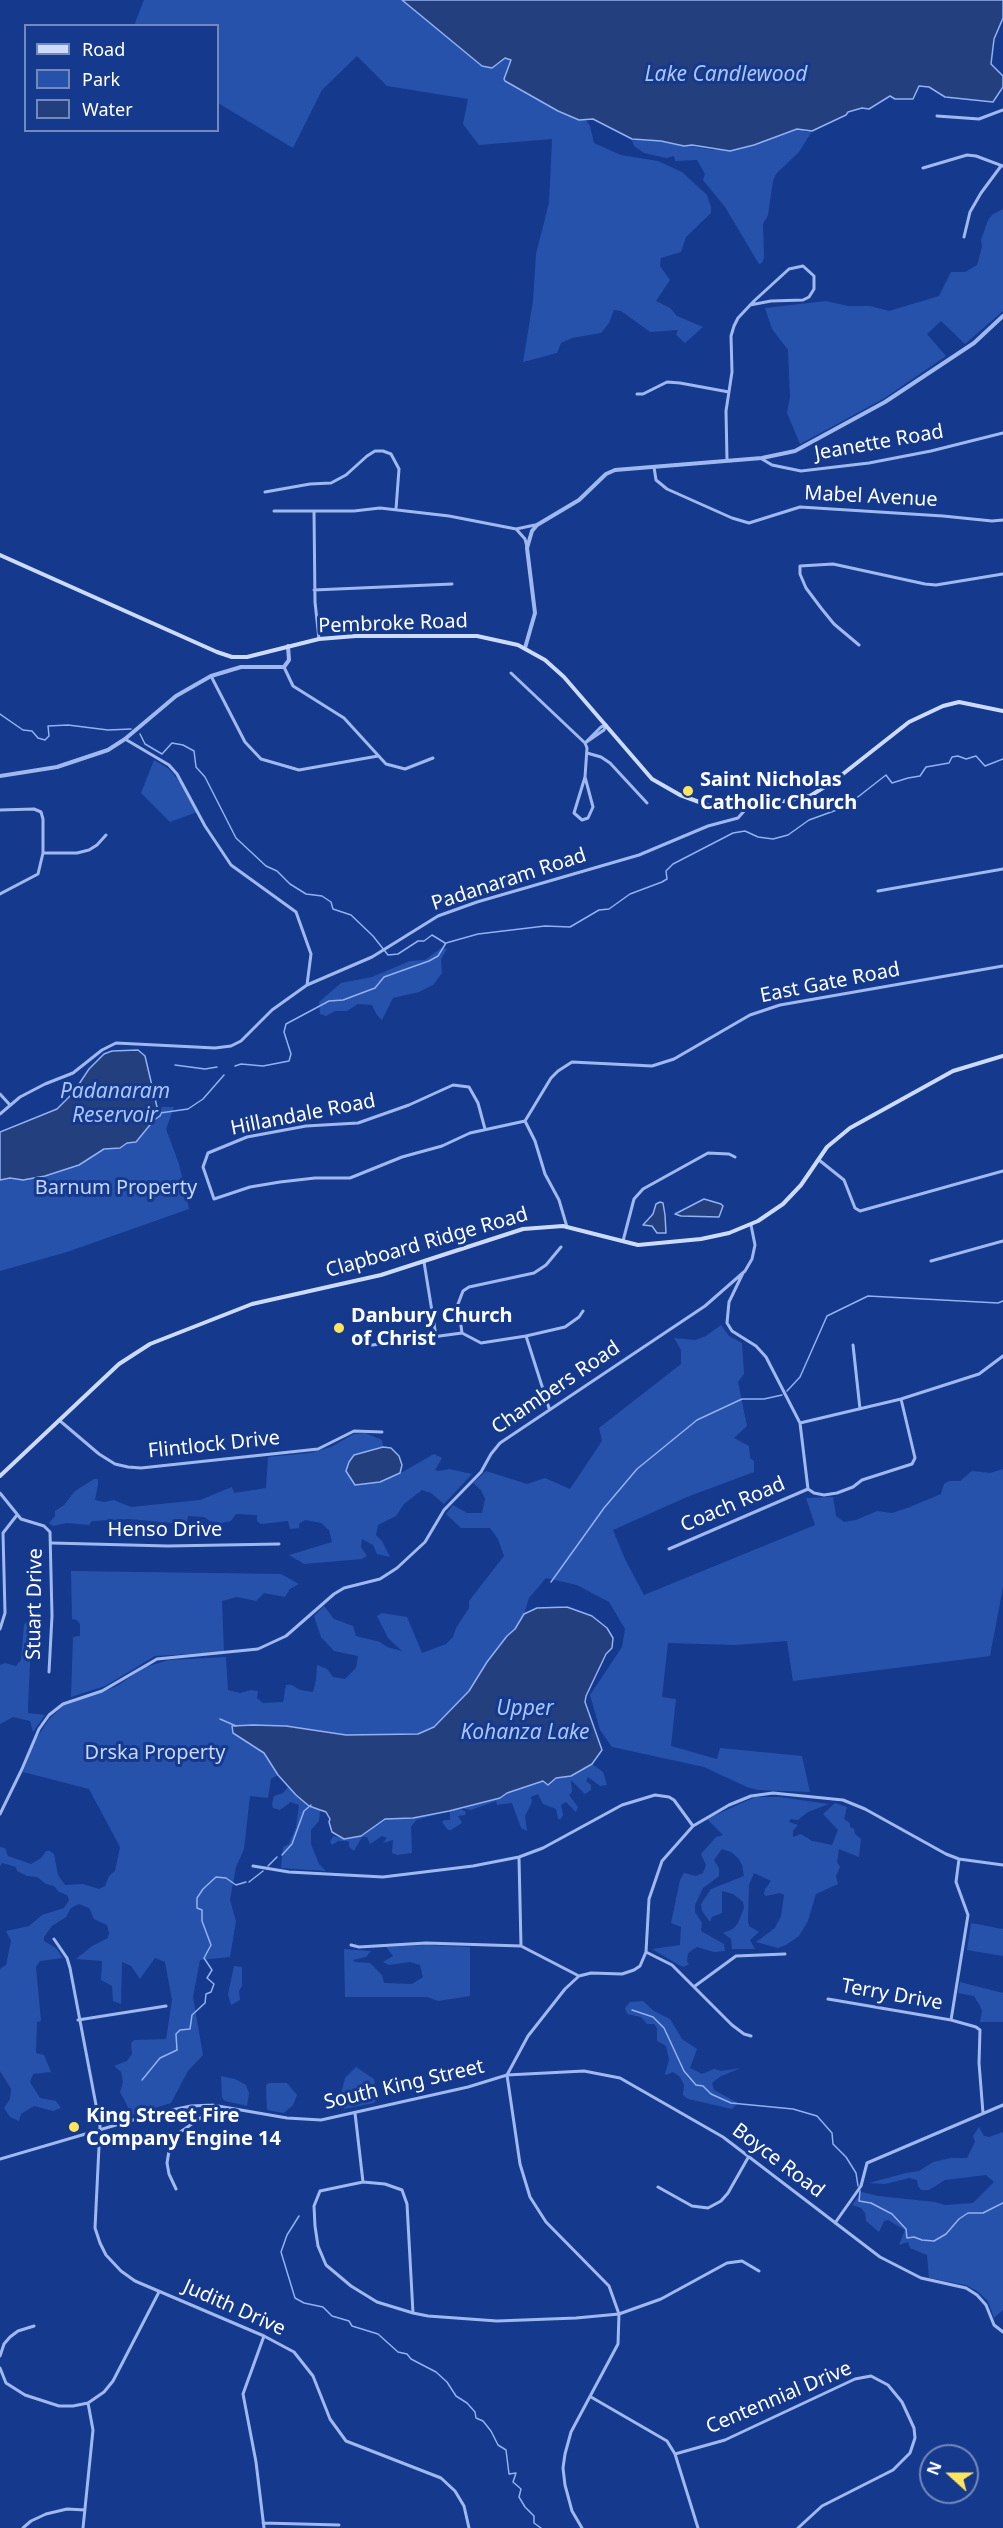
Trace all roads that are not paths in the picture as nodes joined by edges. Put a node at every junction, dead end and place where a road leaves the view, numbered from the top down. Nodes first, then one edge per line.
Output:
1 (1003, 110) edge
2 (937, 116) dead end
3 (1002, 166) edge
4 (923, 168) dead end
5 (964, 237) dead end
6 (750, 305) junction
7 (1003, 316) edge
8 (729, 392) junction
9 (637, 394) dead end
10 (1003, 433) edge
11 (762, 458) junction
12 (727, 460) junction
13 (654, 467) junction
14 (266, 492) dead end
15 (396, 509) junction
16 (274, 511) dead end
17 (314, 511) junction
18 (1003, 520) edge
19 (537, 525) junction
20 (516, 529) junction
21 (527, 548) junction
22 (0, 555) edge
23 (1003, 574) edge
24 (452, 584) dead end
25 (314, 590) junction
26 (319, 639) junction
27 (859, 645) dead end
28 (288, 646) junction
29 (525, 648) junction
30 (284, 667) junction
31 (511, 674) dead end
32 (211, 676) junction
33 (1003, 711) edge
34 (606, 725) junction
35 (125, 739) junction
36 (585, 743) junction
37 (586, 753) junction
38 (378, 756) junction
39 (433, 758) dead end
40 (0, 776) edge
41 (585, 777) junction
42 (646, 803) dead end
43 (746, 805) junction
44 (0, 810) edge
45 (106, 835) dead end
46 (43, 853) junction
47 (1003, 869) edge
48 (878, 891) dead end
49 (0, 894) edge
50 (1003, 966) edge
51 (309, 974) junction
52 (319, 979) junction
53 (307, 985) junction
54 (1003, 1056) edge
55 (0, 1094) edge
56 (10, 1105) junction
57 (0, 1114) edge
58 (525, 1121) junction
59 (485, 1129) junction
60 (735, 1157) dead end
61 (819, 1160) junction
62 (1003, 1171) edge
63 (751, 1225) junction
64 (567, 1227) junction
65 (1003, 1240) edge
66 (622, 1242) junction
67 (561, 1246) dead end
68 (931, 1261) dead end
69 (424, 1262) junction
70 (745, 1270) junction
71 (583, 1311) dead end
72 (462, 1333) junction
73 (436, 1336) junction
74 (526, 1336) junction
75 (853, 1345) dead end
76 (365, 1346) dead end
77 (1003, 1356) edge
78 (901, 1399) junction
79 (549, 1408) junction
80 (860, 1409) junction
81 (59, 1420) junction
82 (800, 1423) junction
83 (382, 1432) dead end
84 (0, 1476) edge
85 (808, 1488) junction
86 (0, 1493) edge
87 (17, 1515) junction
88 (51, 1543) junction
89 (279, 1544) dead end
90 (669, 1549) dead end
91 (0, 1629) edge
92 (50, 1672) dead end
93 (0, 1814) edge
94 (693, 1826) junction
95 (519, 1857) junction
96 (959, 1859) junction
97 (1003, 1865) edge
98 (253, 1866) dead end
99 (54, 1939) dead end
100 (351, 1945) dead end
101 (521, 1946) junction
102 (646, 1952) junction
103 (785, 1954) dead end
104 (579, 1976) junction
105 (695, 1986) junction
106 (828, 2000) dead end
107 (166, 2006) dead end
108 (78, 2020) junction
109 (951, 2020) junction
110 (751, 2036) dead end
111 (507, 2075) junction
112 (212, 2104) junction
113 (1003, 2105) edge
114 (355, 2113) junction
115 (983, 2113) junction
116 (100, 2132) junction
117 (749, 2156) junction
118 (0, 2159) edge
119 (363, 2182) junction
120 (658, 2187) dead end
121 (176, 2189) dead end
122 (835, 2223) junction
123 (759, 2271) dead end
124 (159, 2291) junction
125 (413, 2313) junction
126 (619, 2314) junction
127 (34, 2326) dead end
128 (1003, 2332) edge
129 (264, 2336) junction
130 (0, 2356) edge
131 (0, 2368) edge
132 (591, 2397) junction
133 (88, 2403) junction
134 (675, 2454) junction
135 (85, 2510) junction
136 (263, 2523) junction
137 (339, 2525) dead end
138 (23, 2528) edge
139 (83, 2528) edge
140 (264, 2528) edge
141 (469, 2528) edge
142 (582, 2528) edge
143 (698, 2528) edge
144 (798, 2528) edge

1 - 2 street
3 - 4 street
3 - 5 street
6 - 6 street
6 - 8 street
7 - 11 street
8 - 9 street
8 - 12 street
10 - 11 street, Jeanette Road
11 - 12 street
12 - 13 street
13 - 18 street, Mabel Avenue
13 - 19 street
14 - 15 street
15 - 17 street
15 - 20 street
16 - 17 street
17 - 25 street
19 - 20 street
19 - 21 street
20 - 21 street
21 - 29 street
22 - 28 main road, Pembroke Road
23 - 27 street
24 - 25 street
25 - 26 street
26 - 28 main road, Pembroke Road
26 - 29 main road, Pembroke Road
28 - 30 street
29 - 34 main road, Pembroke Road
30 - 32 street
30 - 38 street
31 - 36 street
32 - 35 street
32 - 38 street
33 - 43 main road
34 - 36 street
34 - 43 main road, Pembroke Road
35 - 40 street
35 - 51 street
36 - 37 street
37 - 41 street
37 - 42 street
38 - 39 street
41 - 41 street
43 - 52 street, Padanaram Road
44 - 46 street
45 - 46 street
46 - 49 street
47 - 48 street
50 - 58 street, East Gate Road
51 - 52 street
51 - 53 street
52 - 53 street, Padanaram Road
53 - 56 street, Padanaram Road
54 - 61 main road, Clapboard Ridge Road
55 - 56 street
56 - 57 street, Padanaram Road
58 - 59 street, Hillandale Road
58 - 64 street
59 - 59 street, Hillandale Road
60 - 66 street
61 - 62 street
61 - 63 main road, Clapboard Ridge Road
63 - 66 main road, Clapboard Ridge Road
63 - 70 street, Chambers Road
64 - 66 main road, Clapboard Ridge Road
64 - 69 main road, Clapboard Ridge Road
65 - 68 street
67 - 72 street
69 - 73 street
69 - 81 main road, Clapboard Ridge Road
70 - 79 street, Chambers Road
70 - 82 street
71 - 74 street
72 - 73 street
72 - 74 street
73 - 76 street
74 - 79 street
75 - 80 street
77 - 78 street
78 - 80 street
78 - 85 street
79 - 93 street, Chambers Road
80 - 82 street
81 - 83 street, Flintlock Drive
81 - 84 main road, Clapboard Ridge Road
82 - 85 street
85 - 90 street, Coach Road
86 - 87 street, Stuart Drive
87 - 88 street, Stuart Drive
87 - 91 street
88 - 89 street, Henso Drive
88 - 92 street, Stuart Drive
94 - 95 street
94 - 96 street
94 - 102 street
95 - 98 street
95 - 101 street
96 - 97 street
96 - 109 street
99 - 108 street, Judith Drive
100 - 101 street
101 - 104 street
102 - 104 street
102 - 105 street
103 - 105 street
104 - 111 street, South King Street
105 - 110 street
106 - 109 street, Terry Drive
107 - 108 street
108 - 116 street, Judith Drive
109 - 115 street, Terry Drive
111 - 114 street, South King Street
111 - 117 street, Boyce Road
111 - 126 street
112 - 114 street, South King Street
112 - 116 street, South King Street
112 - 121 street
113 - 115 street
114 - 119 street
115 - 122 street
116 - 118 street, South King Street
116 - 124 street, Judith Drive
117 - 120 street
117 - 122 street, Boyce Road
119 - 125 street
119 - 125 street
122 - 128 street, Boyce Road
123 - 126 street
124 - 129 street, Judith Drive
124 - 133 street
125 - 126 street
126 - 132 street
127 - 130 street
129 - 136 street
129 - 141 street, Judith Drive
131 - 133 street
132 - 134 street
132 - 142 street
133 - 135 street
134 - 143 street
134 - 144 street, Centennial Drive
135 - 138 street
135 - 139 street
136 - 137 street
136 - 140 street

